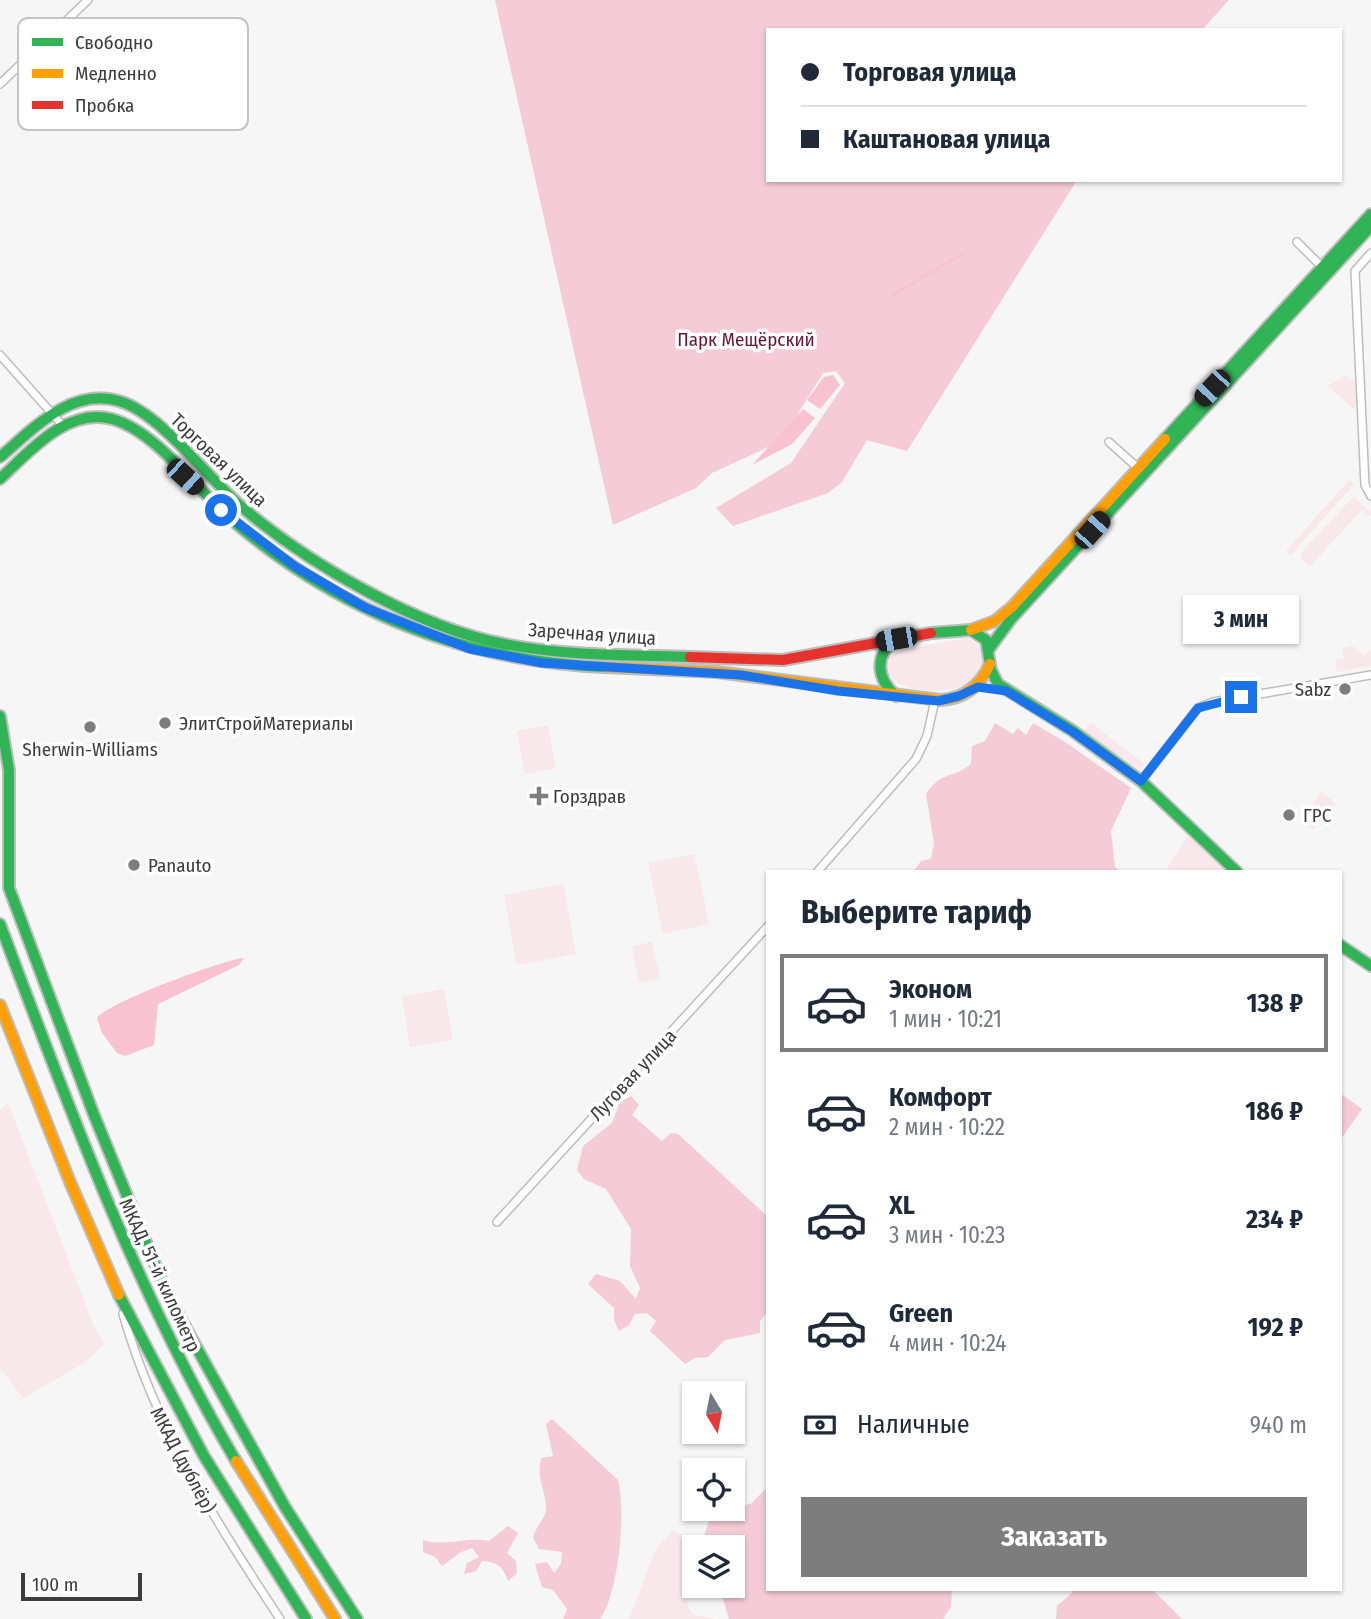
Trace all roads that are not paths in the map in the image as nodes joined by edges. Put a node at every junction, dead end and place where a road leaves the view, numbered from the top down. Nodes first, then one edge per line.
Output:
1 (88, 0) edge
2 (68, 18) edge
3 (18, 62) edge
4 (3, 75) edge
5 (0, 84) edge
6 (1371, 214) edge
7 (1371, 226) edge
8 (1297, 243) dead end
9 (1371, 253) edge
10 (1322, 267) junction
11 (0, 355) edge
12 (53, 412) junction
13 (63, 426) junction
14 (1110, 442) dead end
15 (0, 457) edge
16 (1138, 468) junction
17 (0, 479) edge
18 (1371, 496) edge
19 (305, 554) joint
20 (296, 567) joint
21 (971, 630) junction
22 (896, 639) junction
23 (989, 649) junction
24 (990, 664) junction
25 (1371, 675) edge
26 (978, 687) junction
27 (1006, 691) junction
28 (897, 696) junction
29 (935, 700) junction
30 (0, 716) edge
31 (1141, 781) junction
32 (0, 811) edge
33 (7, 851) junction
34 (819, 870) edge
35 (1235, 870) edge
36 (1, 925) edge
37 (766, 928) edge
38 (1342, 946) edge
39 (1371, 966) edge
40 (0, 1005) edge
41 (497, 1222) dead end
42 (115, 1287) junction
43 (280, 1619) edge
44 (306, 1619) edge
45 (335, 1619) edge
46 (357, 1619) edge

1 - 2 street
3 - 4 street
4 - 5 street
6 - 10 main road, Заречная улица
7 - 23 main road
8 - 10 street
9 - 18 street
10 - 16 main road, Заречная улица
11 - 12 street
12 - 13 street
12 - 15 main road, Торговая улица
12 - 19 main road, Торговая улица
13 - 17 main road, Торговая улица
13 - 20 main road, Торговая улица
14 - 16 street
16 - 21 main road, Заречная улица
19 - 22 main road, Заречная улица
20 - 28 main road, Заречная улица
21 - 22 main road, Заречная улица
21 - 23 main road
22 - 28 main road
23 - 24 main road
24 - 26 main road
24 - 27 main road
25 - 31 street
26 - 27 main road
26 - 29 main road, Заречная улица
27 - 31 main road
28 - 29 main road, Заречная улица
29 - 34 street
30 - 33 main road
31 - 35 main road
32 - 33 main road
33 - 46 main road
36 - 45 main road, МКАД, 51-й километр
37 - 41 street, Луговая улица
38 - 39 main road
40 - 42 main road
42 - 43 street, МКАД (дублёр)
42 - 44 main road

